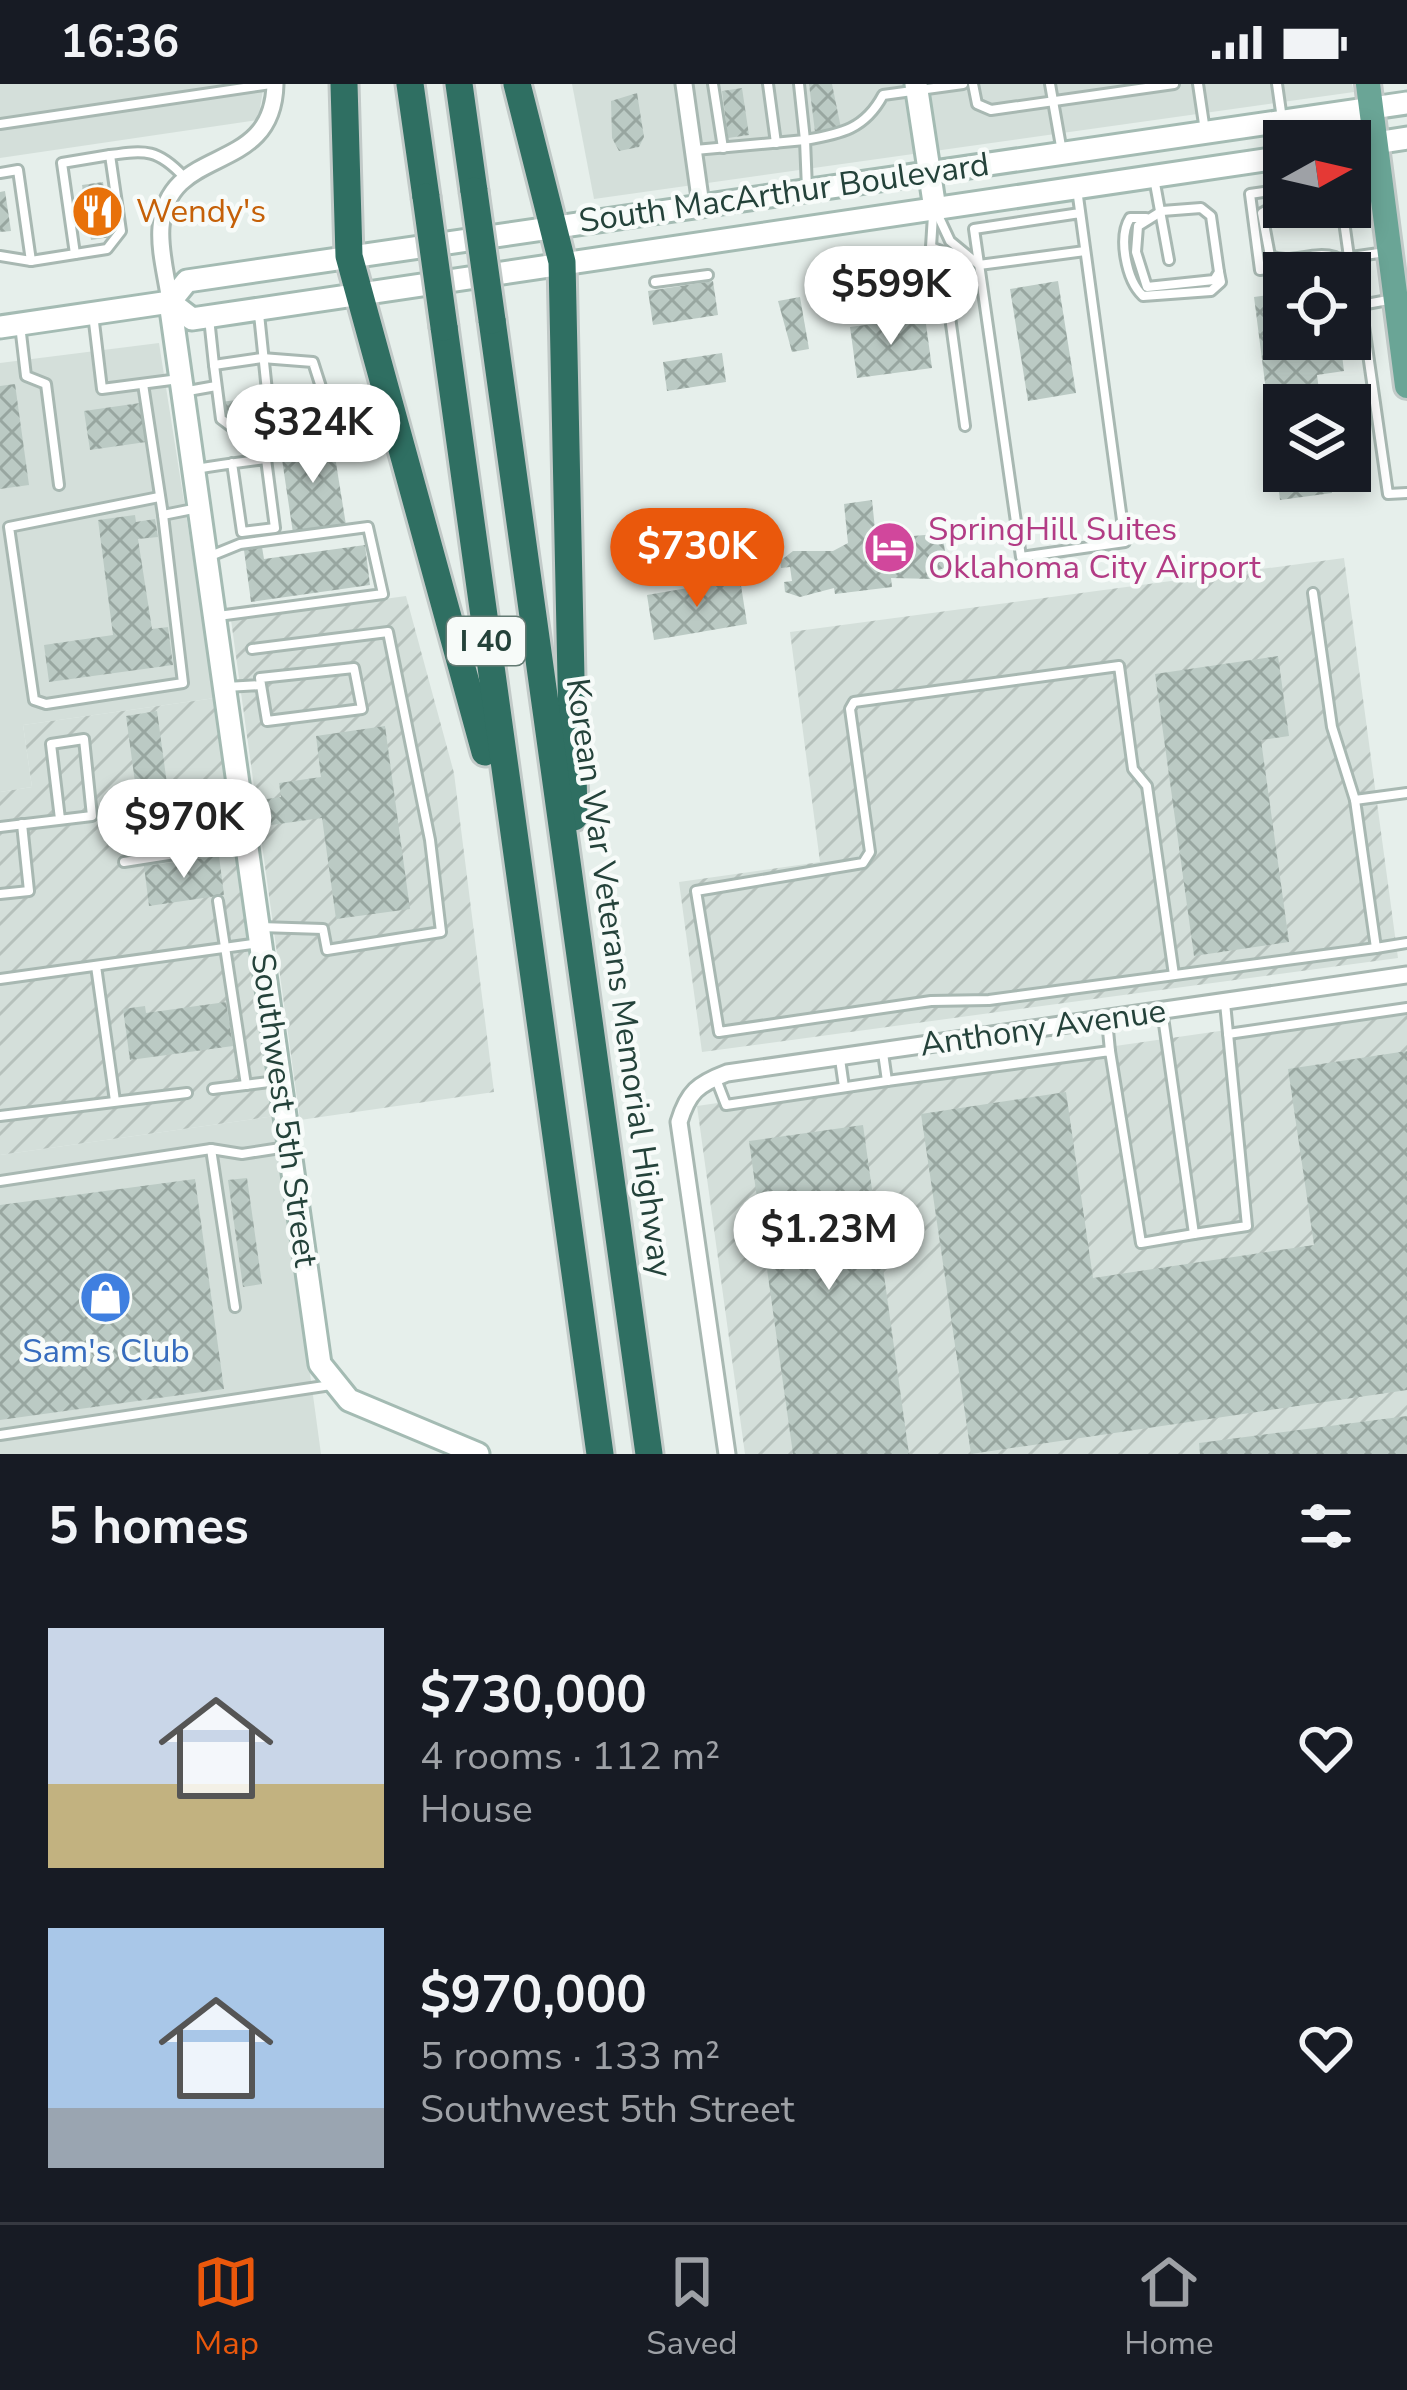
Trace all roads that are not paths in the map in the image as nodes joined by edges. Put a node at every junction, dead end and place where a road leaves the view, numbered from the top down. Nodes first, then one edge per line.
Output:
1 (273, 84) edge
2 (344, 84) edge
3 (410, 84) edge
4 (459, 84) edge
5 (517, 84) edge
6 (684, 84) edge
7 (713, 84) edge
8 (768, 84) edge
9 (799, 84) edge
10 (874, 84) edge
11 (963, 84) edge
12 (973, 84) edge
13 (1050, 84) edge
14 (1174, 84) edge
15 (1198, 84) edge
16 (1277, 84) edge
17 (916, 88) edge
18 (883, 95) junction
19 (1369, 96) edge
20 (1053, 101) junction
21 (1407, 103) edge
22 (1282, 120) edge
23 (1285, 120) edge
24 (0, 124) edge
25 (1263, 124) edge
26 (1205, 132) junction
27 (1407, 139) edge
28 (805, 140) junction
29 (776, 143) junction
30 (1371, 144) edge
31 (1121, 145) junction
32 (723, 148) junction
33 (693, 151) junction
34 (1062, 153) junction
35 (110, 155) junction
36 (1263, 160) edge
37 (0, 172) edge
38 (930, 173) junction
39 (1154, 176) junction
40 (184, 177) junction
41 (1371, 177) edge
42 (1077, 188) junction
43 (808, 190) junction
44 (1263, 192) edge
45 (701, 205) junction
46 (935, 209) junction
47 (1162, 212) junction
48 (1080, 213) junction
49 (554, 226) junction
50 (950, 242) junction
51 (940, 251) junction
52 (1085, 251) junction
53 (1390, 252) junction
54 (75, 254) junction
55 (1371, 254) edge
56 (0, 256) edge
57 (349, 256) junction
58 (1168, 260) dead end
59 (32, 261) junction
60 (562, 262) junction
61 (980, 266) junction
62 (1263, 270) edge
63 (708, 275) dead end
64 (655, 282) dead end
65 (360, 292) junction
66 (1396, 299) junction
67 (170, 302) junction
68 (258, 309) junction
69 (93, 313) junction
70 (208, 316) junction
71 (10, 325) edge
72 (262, 358) junction
73 (214, 365) junction
74 (143, 384) junction
75 (182, 385) junction
76 (216, 386) junction
77 (1407, 386) edge
78 (270, 420) junction
79 (965, 426) dead end
80 (232, 464) junction
81 (195, 469) junction
82 (58, 485) dead end
83 (1407, 493) edge
84 (159, 497) junction
85 (200, 508) junction
86 (163, 515) junction
87 (207, 557) junction
88 (1313, 593) dead end
89 (216, 616) junction
90 (252, 649) dead end
91 (260, 682) junction
92 (224, 687) junction
93 (1407, 793) edge
94 (1355, 800) junction
95 (60, 819) junction
96 (22, 824) junction
97 (0, 827) edge
98 (247, 843) junction
99 (124, 862) dead end
100 (0, 894) edge
101 (218, 901) dead end
102 (572, 905) junction
103 (259, 935) junction
104 (1407, 943) edge
105 (225, 947) junction
106 (1376, 948) junction
107 (529, 956) junction
108 (96, 966) junction
109 (1174, 975) junction
110 (1407, 975) edge
111 (0, 980) edge
112 (1224, 1001) junction
113 (1407, 1008) edge
114 (1162, 1010) junction
115 (1107, 1018) junction
116 (1228, 1034) junction
117 (883, 1051) junction
118 (1110, 1051) junction
119 (839, 1057) junction
120 (716, 1078) junction
121 (280, 1081) junction
122 (887, 1081) junction
123 (246, 1085) junction
124 (844, 1088) junction
125 (213, 1089) dead end
126 (187, 1093) dead end
127 (115, 1102) junction
128 (0, 1116) edge
129 (289, 1146) junction
130 (211, 1149) junction
131 (0, 1180) edge
132 (1194, 1234) junction
133 (236, 1307) dead end
134 (332, 1385) junction
135 (0, 1435) edge
136 (449, 1449) edge
137 (478, 1454) edge
138 (600, 1454) edge
139 (649, 1454) edge
140 (727, 1454) edge

1 - 24 lane
1 - 40 street
2 - 57 highway
3 - 107 highway, I 40, bridge
4 - 102 highway, Korean War Veterans Memorial Highway / I 40, bridge
5 - 49 highway
6 - 33 street
7 - 32 lane
8 - 29 lane
9 - 28 lane
10 - 18 lane
11 - 17 lane
12 - 20 lane
13 - 20 lane
14 - 20 lane
15 - 26 lane
16 - 22 lane
17 - 18 lane
17 - 38 main road
18 - 28 lane
19 - 21 main road, South MacArthur Boulevard
19 - 23 main road, South MacArthur Boulevard
20 - 34 lane
25 - 26 main road, South MacArthur Boulevard
26 - 31 main road, South MacArthur Boulevard
26 - 39 main road
27 - 30 main road
28 - 29 lane
28 - 43 lane
29 - 32 lane
31 - 34 main road, South MacArthur Boulevard
31 - 42 main road
32 - 33 lane
33 - 45 street
34 - 38 main road, South MacArthur Boulevard
35 - 40 lane
35 - 54 lane
35 - 54 lane
36 - 39 main road, South MacArthur Boulevard
37 - 59 lane
38 - 43 main road, South MacArthur Boulevard
38 - 46 main road
39 - 42 main road, South MacArthur Boulevard
39 - 47 lane
40 - 67 street, Southwest 5th Street
41 - 53 main road
42 - 46 main road, South MacArthur Boulevard
42 - 48 lane
43 - 45 main road, South MacArthur Boulevard
44 - 62 lane
45 - 49 main road, South MacArthur Boulevard
46 - 50 lane
46 - 51 lane
46 - 60 main road, South MacArthur Boulevard
47 - 47 lane
47 - 58 lane
48 - 52 lane
48 - 61 lane
49 - 57 main road, South MacArthur Boulevard
49 - 60 highway
50 - 51 lane
50 - 61 lane
51 - 79 lane
52 - 61 lane
52 - 61 lane
53 - 55 lane
53 - 66 main road
54 - 59 lane
56 - 59 lane
57 - 65 highway
57 - 67 main road, South MacArthur Boulevard
60 - 65 main road, South MacArthur Boulevard
60 - 102 highway
63 - 64 lane
65 - 68 main road, South MacArthur Boulevard
65 - 107 highway
66 - 77 main road
66 - 83 lane
67 - 69 main road, South MacArthur Boulevard
67 - 70 main road, South MacArthur Boulevard
67 - 75 main road, Southwest 5th Street
68 - 70 main road, South MacArthur Boulevard
68 - 72 lane
69 - 71 main road, South MacArthur Boulevard
69 - 74 lane
70 - 73 lane
71 - 82 lane
72 - 73 lane
72 - 78 lane
72 - 78 lane
73 - 76 lane
74 - 75 lane
74 - 84 lane
75 - 76 lane
75 - 81 main road, Southwest 5th Street
76 - 78 lane
80 - 80 lane
80 - 81 lane
81 - 85 main road, Southwest 5th Street
84 - 86 lane
84 - 86 lane
85 - 86 lane
85 - 87 main road, Southwest 5th Street
87 - 89 main road, Southwest 5th Street
87 - 89 lane
88 - 94 lane
89 - 92 main road, Southwest 5th Street
90 - 103 lane
91 - 91 lane
91 - 92 lane
92 - 98 main road, Southwest 5th Street
93 - 94 lane
94 - 106 lane
95 - 95 lane
95 - 96 lane
96 - 97 lane
96 - 100 lane
98 - 99 lane
98 - 103 main road, Southwest 5th Street
101 - 105 lane
102 - 139 highway, Korean War Veterans Memorial Highway / I 40
103 - 105 lane
103 - 121 main road, Southwest 5th Street
104 - 106 lane
105 - 108 lane
105 - 123 lane
106 - 109 lane
107 - 138 highway, I 40
108 - 111 lane
108 - 127 lane
109 - 109 lane
110 - 112 street, Anthony Avenue
112 - 114 street, Anthony Avenue
112 - 116 lane
113 - 116 lane
114 - 115 street, Anthony Avenue
114 - 132 lane
115 - 117 street, Anthony Avenue
115 - 118 lane
116 - 132 lane
117 - 119 street, Anthony Avenue
117 - 122 lane
118 - 122 lane
118 - 132 lane
119 - 120 street, Anthony Avenue
119 - 124 lane
120 - 124 lane
120 - 140 street, Anthony Avenue
121 - 123 lane
121 - 129 main road, Southwest 5th Street
122 - 124 lane
123 - 125 lane
126 - 127 lane
127 - 128 lane
129 - 130 lane
129 - 134 main road, Southwest 5th Street
130 - 131 lane
130 - 133 lane
134 - 135 lane
134 - 136 main road
136 - 137 main road

